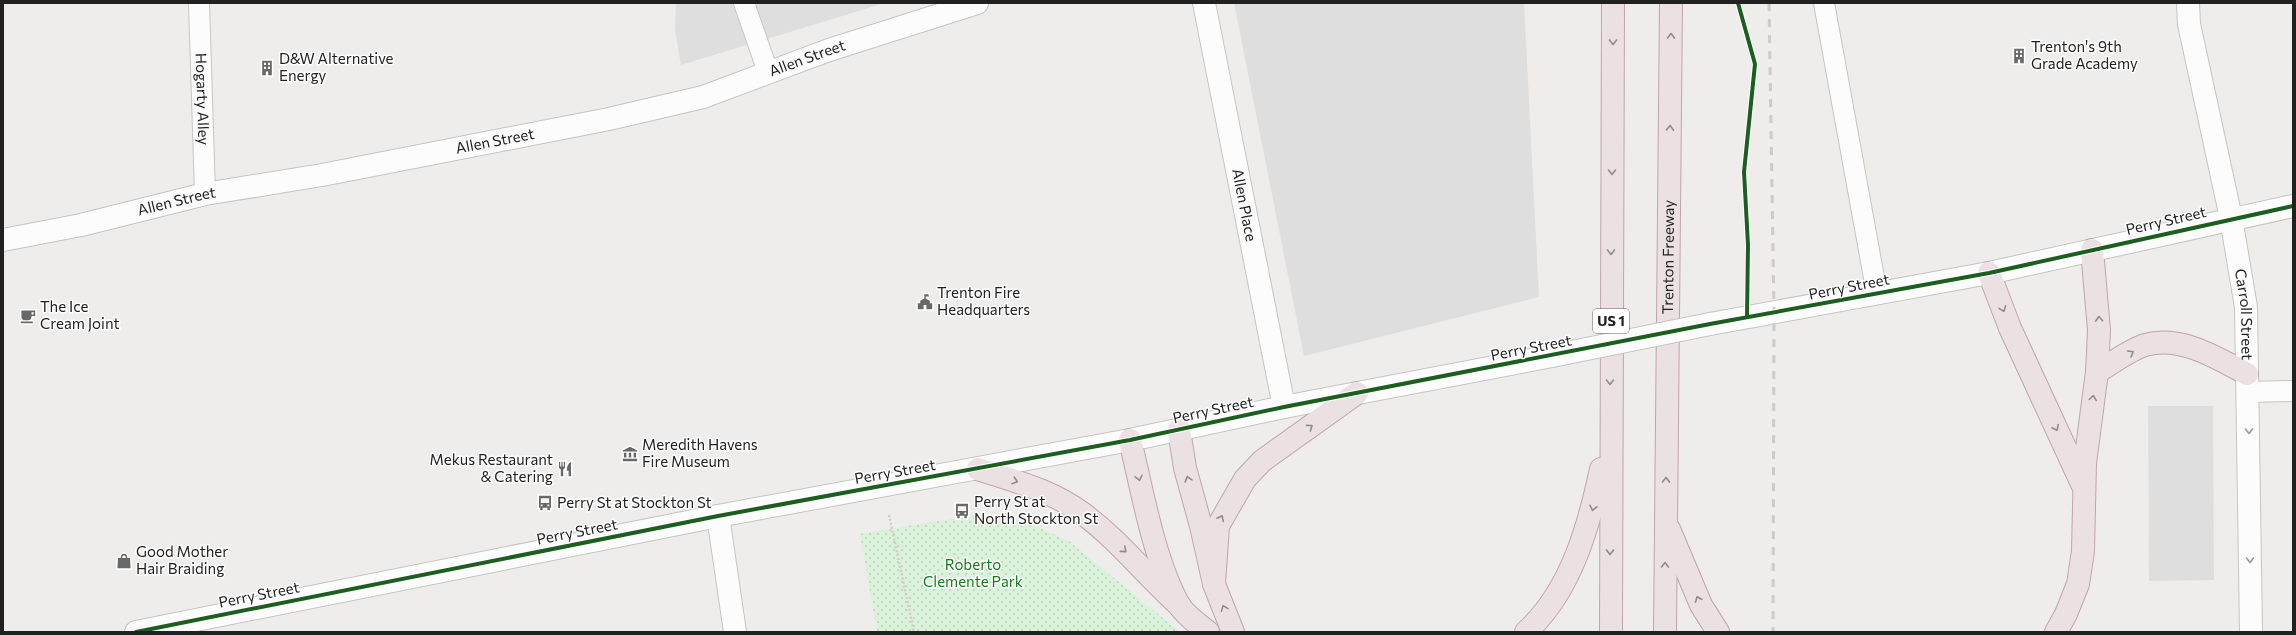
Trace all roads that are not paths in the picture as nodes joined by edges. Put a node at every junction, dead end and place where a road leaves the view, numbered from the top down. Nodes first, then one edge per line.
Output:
1 (199, 3) edge
2 (744, 3) edge
3 (977, 3) edge
4 (1204, 3) edge
5 (1613, 3) edge
6 (1671, 3) edge
7 (1824, 3) edge
8 (2188, 3) edge
9 (768, 72) junction
10 (205, 194) junction
11 (2293, 206) edge
12 (2231, 218) junction
13 (3, 240) edge
14 (2092, 250) junction
15 (1989, 273) junction
16 (1877, 294) junction
17 (2097, 372) junction
18 (2248, 383) junction
19 (2293, 391) edge
20 (1357, 393) junction
21 (1284, 407) junction
22 (1610, 429) junction
23 (1179, 430) junction
24 (1130, 440) junction
25 (978, 469) junction
26 (2085, 493) junction
27 (718, 516) junction
28 (1665, 519) junction
29 (1214, 584) junction
30 (1180, 606) junction
31 (136, 632) edge
32 (735, 632) edge
33 (1208, 632) edge
34 (1233, 632) edge
35 (1526, 632) edge
36 (1610, 632) edge
37 (1665, 632) edge
38 (1718, 632) edge
39 (2056, 632) edge
40 (2251, 632) edge

1 - 10 lane, Hogarty Alley
2 - 9 lane
3 - 9 street, Allen Street
4 - 21 street, Allen Place
5 -> 22 highway, US 1
28 -> 6 highway, Trenton Freeway
7 - 16 lane
8 - 12 street, Carroll Street
9 - 10 street, Allen Street
10 - 13 street, Allen Street
11 - 12 street, Perry Street
12 - 14 street, Perry Street
12 - 18 street, Carroll Street
14 - 15 street, Perry Street
17 -> 14 highway
15 - 16 street, Perry Street
15 -> 26 highway
16 - 20 street, Perry Street, bridge
17 -> 18 highway
26 -> 17 highway
18 - 19 lane
18 -> 40 street, Carroll Street
20 - 21 street, Perry Street
29 -> 20 highway
21 - 23 street, Perry Street
22 -> 35 highway
22 -> 36 highway, US 1
23 - 24 street, Perry Street
29 -> 23 highway
24 - 25 street, Perry Street
24 -> 30 highway
25 - 27 street, Perry Street
25 -> 30 highway
26 - 39 highway
27 - 31 street, Perry Street
27 - 32 street
37 -> 28 highway, Trenton Freeway
38 -> 28 highway
34 -> 29 highway
30 - 33 highway

